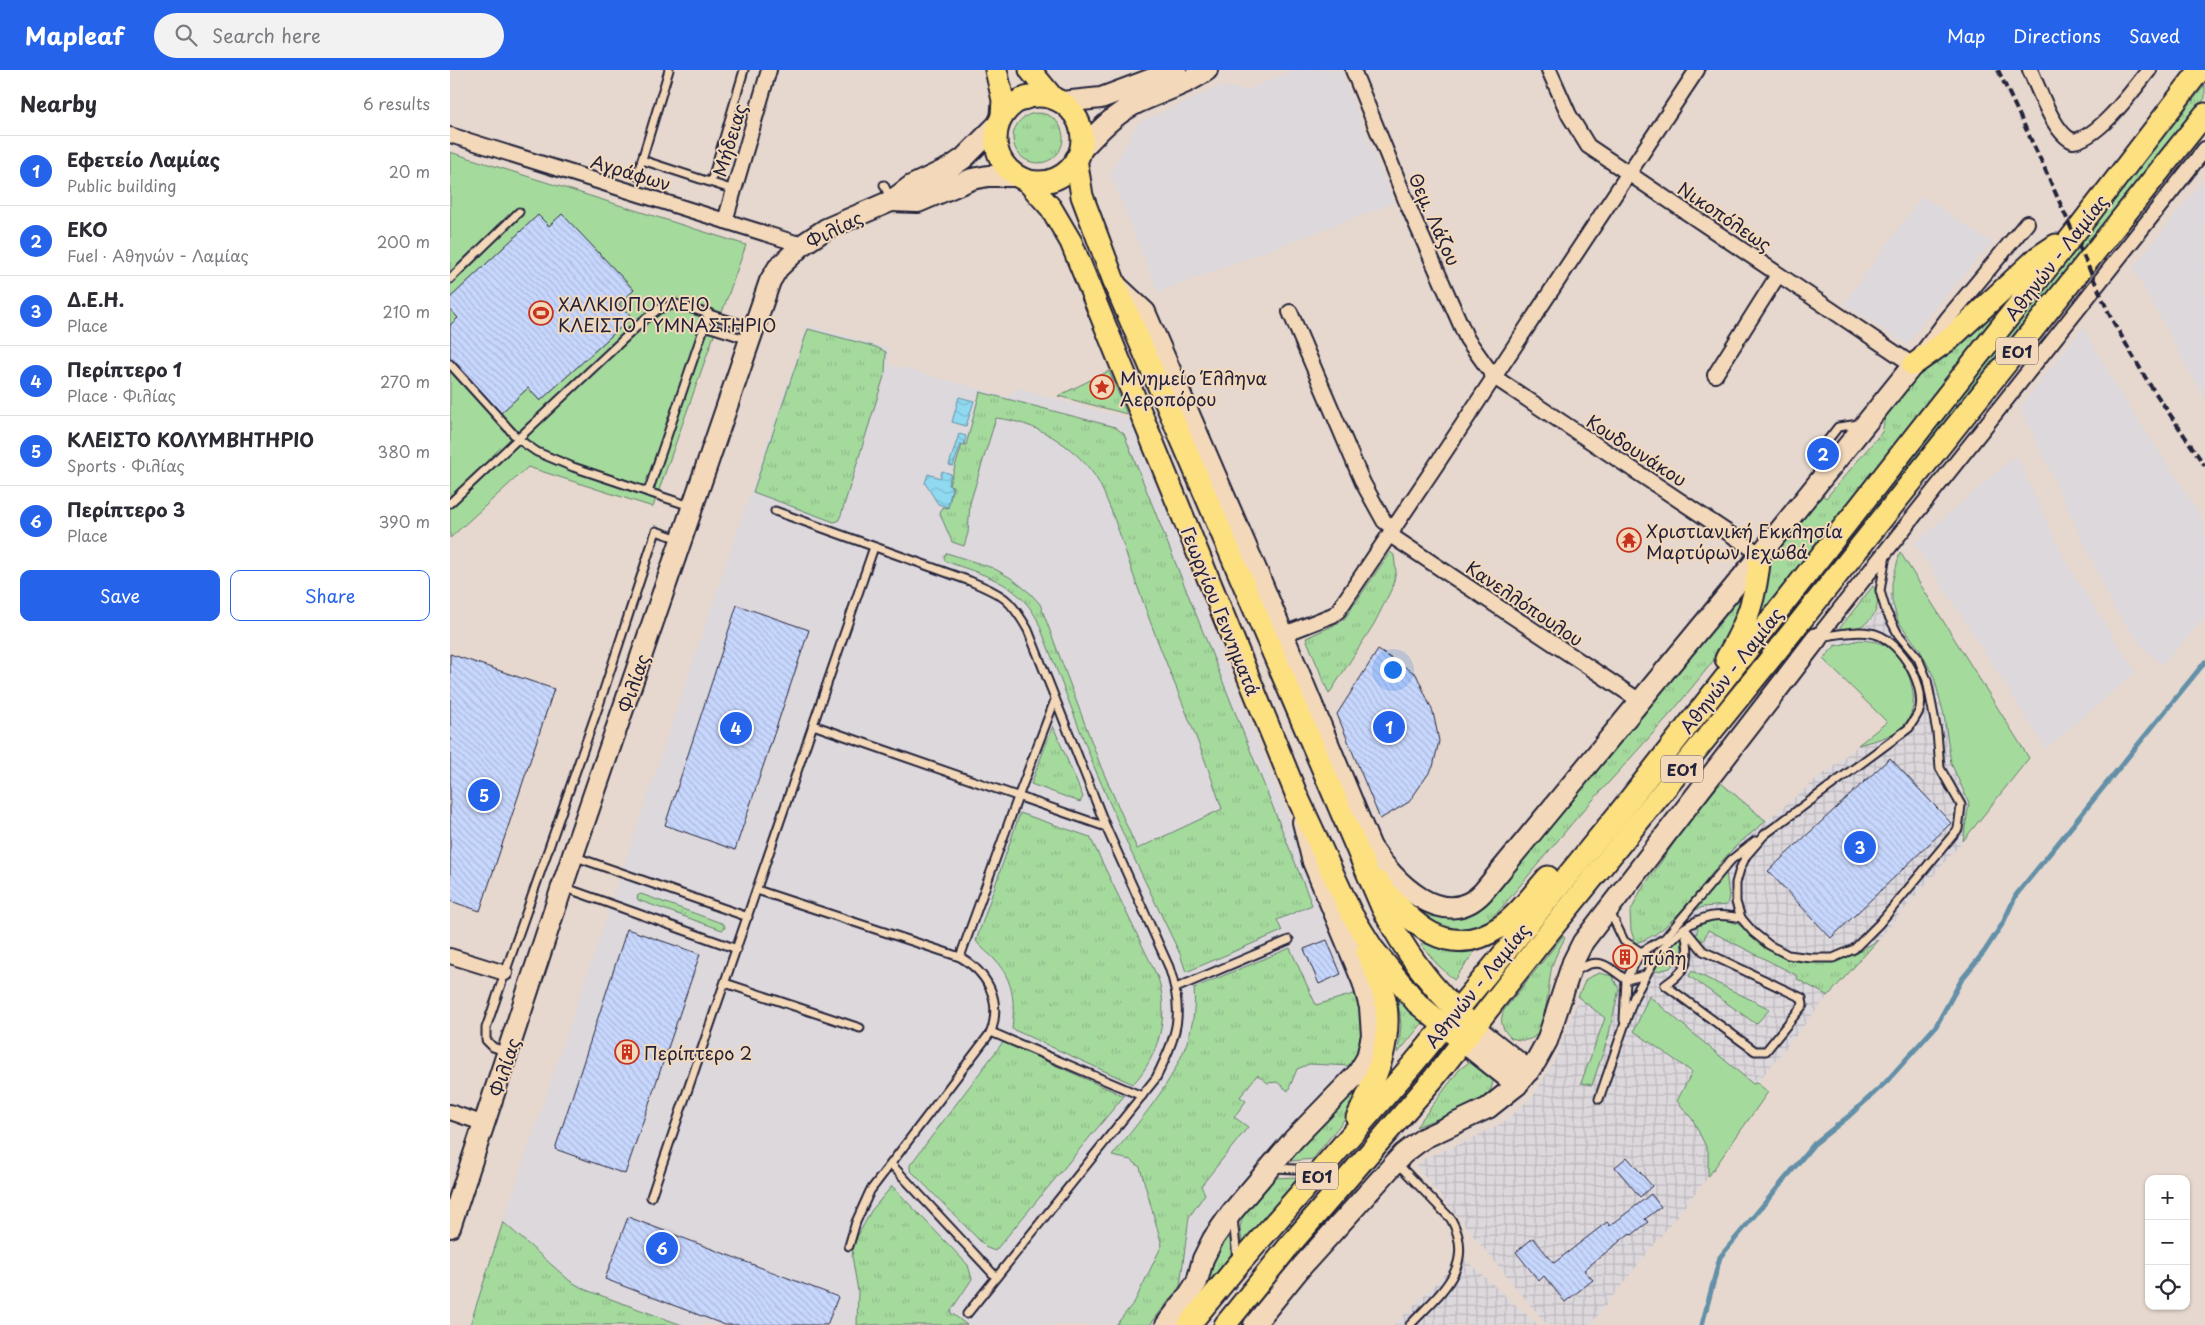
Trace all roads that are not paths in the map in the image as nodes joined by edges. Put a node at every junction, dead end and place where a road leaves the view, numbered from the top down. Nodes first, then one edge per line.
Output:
1 (669, 70) edge
2 (744, 70) edge
3 (770, 70) edge
4 (996, 70) edge
5 (1030, 70) edge
6 (1176, 70) edge
7 (1207, 70) edge
8 (1353, 70) edge
9 (1549, 70) edge
10 (1696, 70) edge
11 (2030, 70) edge
12 (2149, 70) edge
13 (2200, 70) edge
14 (1057, 100) junction
15 (2205, 114) edge
16 (1000, 120) junction
17 (450, 135) edge
18 (2205, 150) edge
19 (1078, 155) junction
20 (642, 160) junction
21 (1627, 174) junction
22 (637, 176) dead end
23 (1022, 178) junction
24 (711, 182) junction
25 (734, 190) junction
26 (888, 193) junction
27 (520, 212) dead end
28 (724, 221) junction
29 (2027, 223) dead end
30 (2073, 235) junction
31 (802, 245) junction
32 (1778, 275) junction
33 (450, 279) edge
34 (1115, 284) junction
35 (1290, 312) dead end
36 (709, 313) junction
37 (704, 326) junction
38 (751, 334) junction
39 (450, 364) edge
40 (1913, 365) junction
41 (1494, 376) junction
42 (1715, 376) dead end
43 (518, 439) junction
44 (648, 492) junction
45 (450, 503) edge
46 (693, 507) junction
47 (775, 511) dead end
48 (1392, 532) junction
49 (682, 540) junction
50 (874, 547) junction
51 (1887, 549) junction
52 (1760, 554) junction
53 (1282, 635) junction
54 (1816, 638) junction
55 (1055, 700) junction
56 (1640, 701) junction
57 (813, 725) junction
58 (1679, 736) junction
59 (1649, 775) junction
60 (1297, 796) junction
61 (1018, 797) junction
62 (1106, 827) junction
63 (1766, 833) junction
64 (1357, 851) junction
65 (573, 856) junction
66 (562, 887) junction
67 (757, 890) junction
68 (1609, 909) junction
69 (1352, 915) junction
70 (748, 917) junction
71 (1741, 918) junction
72 (1684, 928) junction
73 (1288, 940) dead end
74 (737, 949) junction
75 (1641, 952) junction
76 (450, 956) edge
77 (960, 957) junction
78 (1651, 965) junction
79 (504, 973) junction
80 (1646, 975) junction
81 (1567, 980) junction
82 (1626, 980) junction
83 (725, 983) junction
84 (1176, 988) junction
85 (1450, 1018) junction
86 (860, 1028) dead end
87 (1624, 1028) junction
88 (991, 1032) junction
89 (1468, 1034) junction
90 (508, 1053) junction
91 (1523, 1078) junction
92 (1142, 1096) junction
93 (1599, 1099) dead end
94 (450, 1112) edge
95 (485, 1124) junction
96 (1343, 1145) junction
97 (1396, 1162) junction
98 (891, 1164) junction
99 (1270, 1168) junction
100 (1322, 1170) junction
101 (651, 1197) dead end
102 (1232, 1212) junction
103 (450, 1227) edge
104 (849, 1246) dead end
105 (1238, 1265) junction
106 (996, 1277) junction
107 (967, 1314) dead end
108 (1166, 1325) edge
109 (1189, 1325) edge
110 (1225, 1325) edge
111 (1254, 1325) edge
112 (1410, 1325) edge

1 - 20 lane
2 - 24 lane
3 - 25 street, Μήδειας
4 - 16 main road, Γεωργίου Γεννηματά
5 - 14 main road, Γεωργίου Γεννηματά
6 - 14 street
7 - 19 street
8 - 41 street, Θεμ. Λάζου
9 - 21 street, Νικοπόλεως
10 - 21 street
11 - 12 street
13 - 30 main road, Αθηνών - Λαμίας / ΕΟ1
14 - 16 main road
14 - 19 main road, Γεωργίου Γεννηματά
15 - 89 main road, Αθηνών - Λαμίας / ΕΟ1
16 - 23 main road, Γεωργίου Γεννηματά
16 - 26 street, Φιλίας
17 - 28 street, Αγράφων
18 - 51 street
19 - 23 main road
19 - 34 main road, Γεωργίου Γεννηματά
20 - 22 lane
20 - 24 lane
21 - 32 street, Νικοπόλεως
21 - 41 street
23 - 26 street, Φιλίας
23 - 60 main road, Γεωργίου Γεννηματά
24 - 25 lane
25 - 28 street, Μήδειας
26 - 31 street, Φιλίας
27 - 33 lane
28 - 31 street, Αγράφων
29 - 40 street
30 - 40 main road
30 - 58 main road, Αθηνών - Λαμίας / ΕΟ1
31 - 38 street, Φιλίας
32 - 40 street, Νικοπόλεως
32 - 42 street
34 - 53 street
34 - 64 main road, Γεωργίου Γεννηματά
35 - 48 street, Κανελλόπουλου
36 - 37 lane
36 - 38 lane
36 - 43 lane
37 - 38 lane
37 - 44 lane
38 - 46 street, Φιλίας
39 - 43 lane
40 - 52 street
41 - 48 street
41 - 52 street, Κουδουνάκου
43 - 44 lane
43 - 45 lane
44 - 46 lane
46 - 49 street, Φιλίας
47 - 50 lane
48 - 53 street
48 - 56 street, Κανελλόπουλου
49 - 65 street, Φιλίας
49 - 79 lane
50 - 55 lane
50 - 57 lane
51 - 54 street
51 - 71 lane
52 - 56 street
52 - 58 main road
53 - 56 street
54 - 63 lane
54 - 68 street
55 - 61 lane
55 - 62 lane
57 - 61 lane
57 - 67 lane
58 - 59 main road, Αθηνών - Λαμίας / ΕΟ1
59 - 64 main road
59 - 85 main road, Αθηνών - Λαμίας / ΕΟ1
60 - 69 main road, Γεωργίου Γεννηματά
60 - 99 street
61 - 62 lane
61 - 77 lane
62 - 84 lane
63 - 71 lane
63 - 75 lane
64 - 85 main road, Γεωργίου Γεννηματά
65 - 66 street, Φιλίας
65 - 70 lane
66 - 74 lane
66 - 90 street, Φιλίας
67 - 70 lane
67 - 77 lane
68 - 75 lane
68 - 81 street
69 - 85 main road, Γεωργίου Γεννηματά
69 - 96 main road
70 - 74 lane
71 - 72 lane
72 - 72 lane
72 - 78 lane
73 - 84 lane
74 - 83 lane
75 - 78 lane
75 - 82 lane
76 - 79 street
77 - 88 lane
78 - 80 lane
79 - 90 lane
80 - 82 lane
80 - 87 lane
81 - 82 lane
81 - 91 street
82 - 87 lane
83 - 86 lane
83 - 101 lane
84 - 92 lane
85 - 89 main road
85 - 96 main road, Αθηνών - Λαμίας / ΕΟ1
87 - 93 lane
88 - 92 lane
88 - 98 lane
89 - 91 street
89 - 110 main road, Αθηνών - Λαμίας / ΕΟ1
90 - 95 street, Φιλίας
91 - 97 street
92 - 106 lane
94 - 95 street
95 - 103 street, Φιλίας
96 - 100 main road, Αθηνών - Λαμίας / ΕΟ1
97 - 111 street
97 - 112 lane
98 - 104 lane
98 - 106 lane
99 - 100 lane
99 - 102 street
100 - 105 main road, Αθηνών - Λαμίας / ΕΟ1
102 - 105 lane
102 - 108 street
105 - 109 main road, Αθηνών - Λαμίας / ΕΟ1
106 - 107 lane

